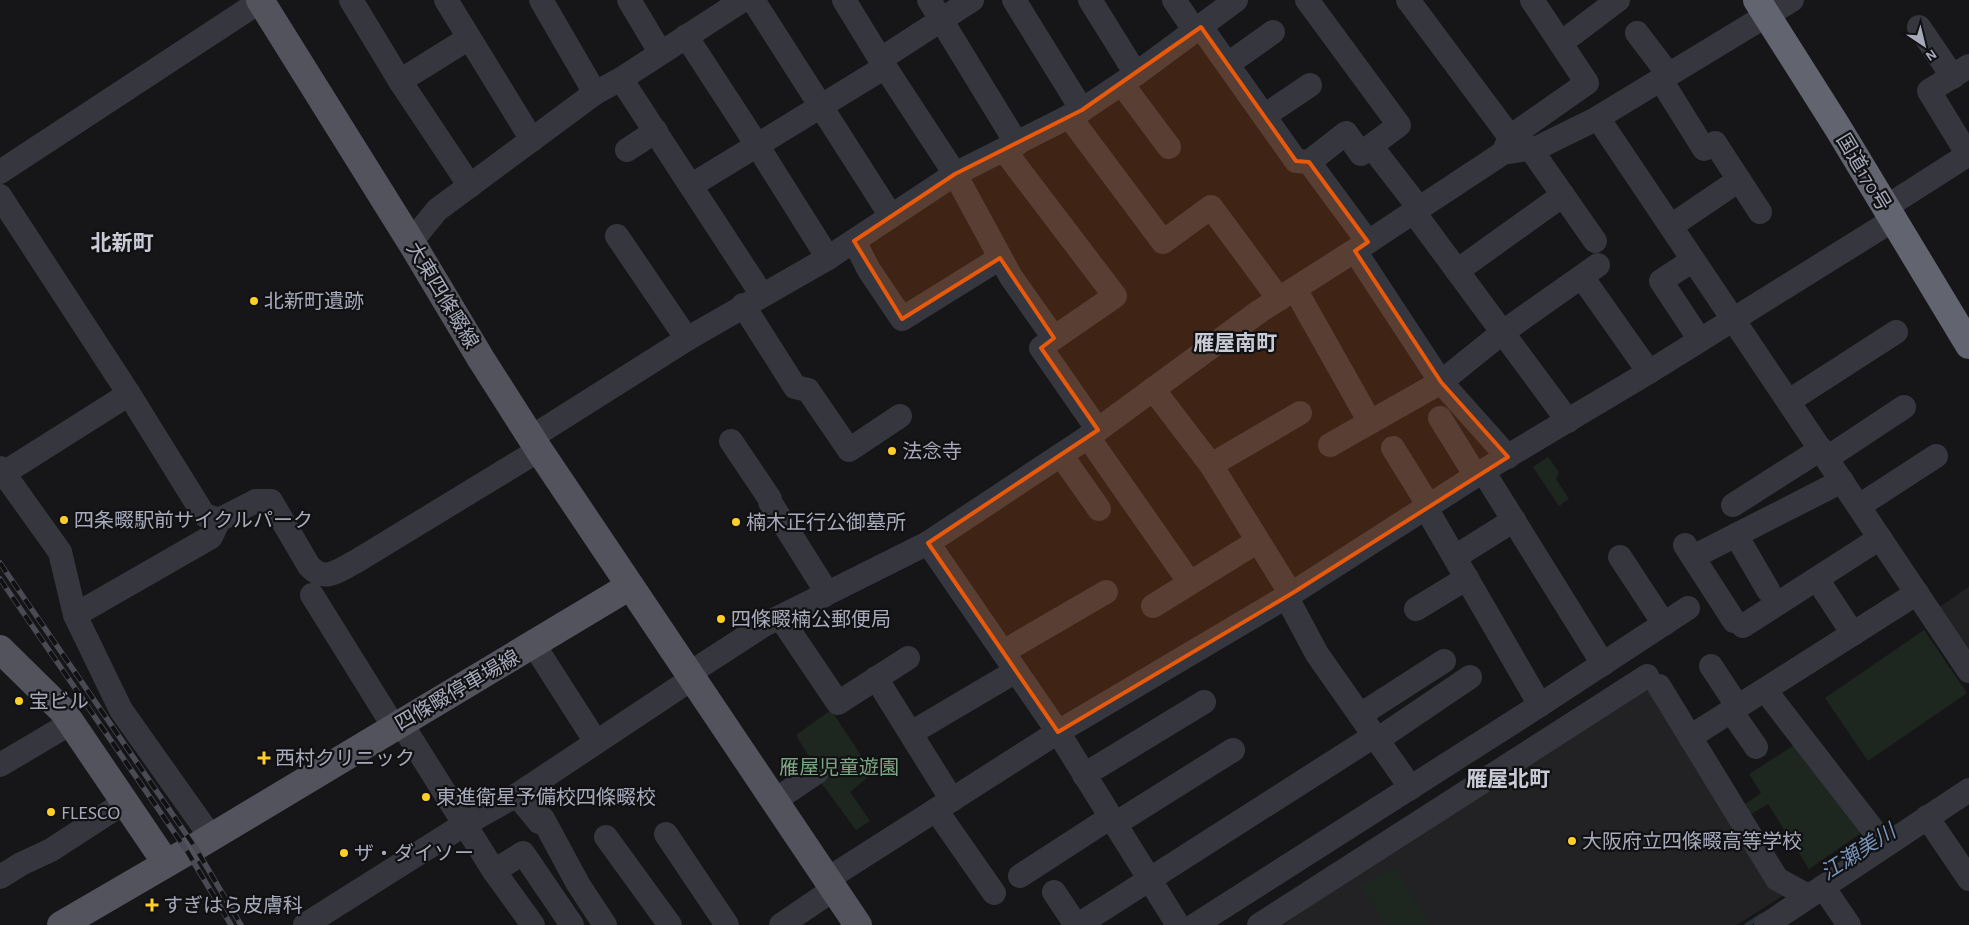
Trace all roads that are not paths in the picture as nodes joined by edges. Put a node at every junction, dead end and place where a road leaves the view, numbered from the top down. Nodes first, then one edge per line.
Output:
1 (261, 0) edge
2 (351, 0) edge
3 (446, 0) edge
4 (541, 0) edge
5 (629, 0) edge
6 (753, 0) edge
7 (844, 0) edge
8 (929, 0) edge
9 (972, 0) edge
10 (1014, 0) edge
11 (1090, 0) edge
12 (1174, 0) edge
13 (1236, 0) edge
14 (1307, 0) edge
15 (1408, 0) edge
16 (1532, 0) edge
17 (1618, 0) edge
18 (1792, 0) edge
19 (729, 4) edge
20 (1761, 8) edge
21 (941, 20) junction
22 (1920, 27) dead end
23 (1198, 29) junction
24 (1273, 32) dead end
25 (1637, 33) dead end
26 (686, 36) junction
27 (469, 38) junction
28 (1561, 43) junction
29 (660, 52) junction
30 (883, 63) junction
31 (1228, 64) junction
32 (1961, 72) edge
33 (1665, 77) junction
34 (621, 79) junction
35 (1129, 79) junction
36 (400, 81) junction
37 (1310, 85) dead end
38 (1575, 91) junction
39 (595, 93) junction
40 (822, 107) junction
41 (1076, 113) junction
42 (1264, 116) junction
43 (1596, 119) junction
44 (656, 131) junction
45 (532, 140) junction
46 (758, 145) junction
47 (1371, 146) junction
48 (1514, 146) junction
49 (1010, 147) junction
50 (1169, 147) dead end
51 (627, 150) dead end
52 (1969, 155) edge
53 (1309, 162) junction
54 (0, 172) edge
55 (955, 174) junction
56 (1739, 180) junction
57 (692, 185) junction
58 (470, 186) junction
59 (1563, 195) junction
60 (0, 196) edge
61 (1416, 209) junction
62 (1760, 212) dead end
63 (1890, 214) junction
64 (891, 216) junction
65 (1671, 226) junction
66 (617, 236) dead end
67 (1595, 241) dead end
68 (411, 242) junction
69 (854, 242) junction
70 (1361, 247) junction
71 (828, 258) junction
72 (1000, 258) junction
73 (1694, 260) junction
74 (1457, 271) junction
75 (1287, 294) junction
76 (753, 300) junction
77 (1734, 319) junction
78 (1503, 332) junction
79 (1896, 332) dead end
80 (1054, 338) junction
81 (686, 339) junction
82 (1700, 340) junction
83 (1969, 345) edge
84 (1650, 372) junction
85 (1440, 382) junction
86 (1153, 389) junction
87 (129, 394) junction
88 (1789, 401) junction
89 (1904, 407) dead end
90 (1300, 412) dead end
91 (900, 416) dead end
92 (1440, 418) dead end
93 (1568, 421) junction
94 (1370, 422) junction
95 (1093, 434) junction
96 (731, 441) dead end
97 (536, 443) junction
98 (1330, 445) dead end
99 (1393, 448) dead end
100 (1824, 454) junction
101 (1061, 455) junction
102 (1936, 456) dead end
103 (1508, 457) junction
104 (1211, 465) junction
105 (2, 470) edge
106 (1480, 474) junction
107 (1842, 481) junction
108 (1733, 506) dead end
109 (1859, 506) junction
110 (1427, 507) junction
111 (1099, 509) dead end
112 (219, 520) junction
113 (1514, 520) junction
114 (1736, 535) junction
115 (1880, 538) junction
116 (1258, 541) junction
117 (928, 543) junction
118 (1455, 557) junction
119 (1620, 557) dead end
120 (1467, 578) junction
121 (1817, 579) junction
122 (1190, 583) junction
123 (630, 586) junction
124 (1768, 590) dead end
125 (1106, 592) dead end
126 (1917, 593) junction
127 (312, 595) dead end
128 (1288, 595) junction
129 (824, 596) junction
130 (1153, 606) dead end
131 (1688, 608) dead end
132 (1416, 609) dead end
133 (75, 615) junction
134 (780, 617) junction
135 (1664, 624) junction
136 (1853, 634) junction
137 (534, 645) junction
138 (0, 649) edge
139 (908, 658) dead end
140 (1444, 661) dead end
141 (1010, 662) junction
142 (1603, 664) junction
143 (1711, 666) dead end
144 (1969, 671) edge
145 (692, 675) junction
146 (1470, 677) dead end
147 (876, 678) junction
148 (1765, 690) junction
149 (1204, 702) dead end
150 (1540, 705) junction
151 (1734, 709) junction
152 (1360, 715) junction
153 (71, 723) junction
154 (398, 725) junction
155 (1058, 732) junction
156 (911, 733) junction
157 (1690, 737) junction
158 (1376, 738) junction
159 (596, 742) junction
160 (1756, 747) dead end
161 (1233, 750) dead end
162 (0, 765) edge
163 (817, 772) dead end
164 (1084, 774) junction
165 (1411, 788) junction
166 (1969, 790) edge
167 (517, 795) junction
168 (774, 801) junction
169 (125, 802) junction
170 (944, 805) junction
171 (1927, 817) junction
172 (1113, 820) junction
173 (465, 824) junction
174 (1874, 831) dead end
175 (666, 834) dead end
176 (606, 837) dead end
177 (211, 838) junction
178 (166, 863) junction
179 (494, 871) junction
180 (1020, 876) dead end
181 (0, 877) edge
182 (1969, 879) edge
183 (1150, 880) junction
184 (830, 884) junction
185 (1054, 892) dead end
186 (1816, 892) junction
187 (994, 893) dead end
188 (1781, 921) edge
189 (61, 925) edge
190 (305, 925) edge
191 (533, 925) edge
192 (572, 925) edge
193 (605, 925) edge
194 (670, 925) edge
195 (727, 925) edge
196 (782, 925) edge
197 (858, 925) edge
198 (1077, 925) edge
199 (1178, 925) edge
200 (1194, 925) edge
201 (1259, 925) edge
202 (1849, 925) edge

1 - 54 street
1 - 68 main road, 大東四條畷線
2 - 36 street
3 - 27 street
4 - 39 street
5 - 29 street
6 - 40 street
7 - 30 street
8 - 21 street
9 - 21 street
10 - 41 street
11 - 35 street
12 - 23 street
13 - 23 street
14 - 47 street
15 - 48 street
16 - 28 street
17 - 28 street
18 - 20 street
19 - 26 street
20 - 33 street
20 - 63 highway, 国道170号
21 - 30 street
21 - 49 street
22 - 32 street
23 - 31 street
23 - 35 street
24 - 31 street
25 - 33 street
26 - 29 street
26 - 46 street
27 - 36 street
27 - 45 street
28 - 38 street
29 - 34 street
30 - 40 street
30 - 55 street
31 - 42 street
32 - 52 street
33 - 43 street
33 - 56 street
34 - 39 street
34 - 44 street
35 - 41 street
35 - 50 street
36 - 58 street
37 - 42 street
38 - 43 street
38 - 48 street
39 - 45 street
40 - 46 street
40 - 64 street
41 - 49 street
41 - 75 street
42 - 53 street
43 - 48 street
43 - 65 street
44 - 51 street
44 - 57 street
45 - 58 street
46 - 57 street
46 - 71 street
47 - 53 street
47 - 61 street
48 - 59 street
48 - 61 street
49 - 55 street
49 - 80 street
52 - 63 street
53 - 70 street
55 - 64 street
55 - 72 street
56 - 62 street
56 - 65 street
57 - 76 street
58 - 68 street
59 - 67 street
59 - 74 street
60 - 87 street
61 - 70 street
61 - 74 street
63 - 77 street
63 - 83 highway, 国道170号
64 - 69 street
65 - 73 street
66 - 81 street
68 - 97 main road, 大東四條畷線
69 - 71 street
69 - 72 street
70 - 75 street
70 - 85 street
71 - 76 street
72 - 80 street
73 - 77 street
73 - 82 street
74 - 78 street
75 - 86 street
75 - 94 street
76 - 81 street
76 - 91 street
77 - 82 street
77 - 88 street
78 - 84 street
78 - 85 street
78 - 93 street
79 - 88 street
80 - 95 street
81 - 97 street
82 - 84 street
84 - 93 street
85 - 94 street
85 - 103 street
86 - 95 street
86 - 104 street
87 - 105 street
87 - 112 street
88 - 100 street
89 - 100 street
90 - 104 street
92 - 106 street
93 - 103 street
94 - 98 street
95 - 101 street
95 - 122 street
96 - 129 street
97 - 112 street
97 - 123 main road, 大東四條畷線
99 - 110 street
100 - 107 street
100 - 108 street
101 - 111 street
101 - 117 street
102 - 109 street
103 - 106 street
104 - 116 street
105 - 133 street
106 - 110 street
106 - 113 street
107 - 109 street
107 - 114 street
109 - 115 street
110 - 118 street
110 - 128 street
112 - 133 street
113 - 118 street
113 - 142 street
114 - 121 street
114 - 124 street
115 - 121 street
115 - 126 street
116 - 122 street
116 - 128 street
117 - 129 street
117 - 141 street
118 - 120 street
119 - 135 street
120 - 132 street
120 - 150 street
121 - 136 street
122 - 130 street
123 - 137 main road, 四條畷停車場線
123 - 145 main road
125 - 141 street
126 - 136 street
126 - 144 street
127 - 154 street
128 - 152 street
128 - 155 street
129 - 134 street
131 - 135 street
133 - 177 street
134 - 145 street
134 - 147 street
135 - 142 street
136 - 148 street
137 - 154 main road, 四條畷停車場線
137 - 159 street
138 - 153 main road
139 - 147 street
140 - 152 street
141 - 155 street
141 - 156 street
142 - 150 street
143 - 151 street
145 - 159 street
145 - 168 main road
146 - 158 street
147 - 156 street
148 - 151 street
148 - 174 street
149 - 164 street
150 - 165 street
151 - 157 street
151 - 160 street
152 - 158 street
153 - 162 street
153 - 169 main road
154 - 173 street
154 - 177 main road, 四條畷停車場線
155 - 164 street
155 - 170 street
156 - 170 street
157 - 186 street
157 - 201 street
158 - 165 street
158 - 183 street
159 - 167 street
161 - 172 street
163 - 168 street
164 - 172 street
165 - 200 street
166 - 171 street
167 - 173 street
167 - 193 street
168 - 184 main road
169 - 178 main road
169 - 181 street
170 - 184 street
170 - 187 street
171 - 182 street
171 - 186 street
172 - 180 street
172 - 183 street
173 - 179 street
173 - 190 street
175 - 195 street
176 - 194 street
177 - 178 main road, 四條畷停車場線
178 - 189 main road
179 - 191 street
179 - 192 street
183 - 198 street
183 - 199 street
184 - 196 street
184 - 197 main road
185 - 198 street
186 - 188 street
186 - 202 street

